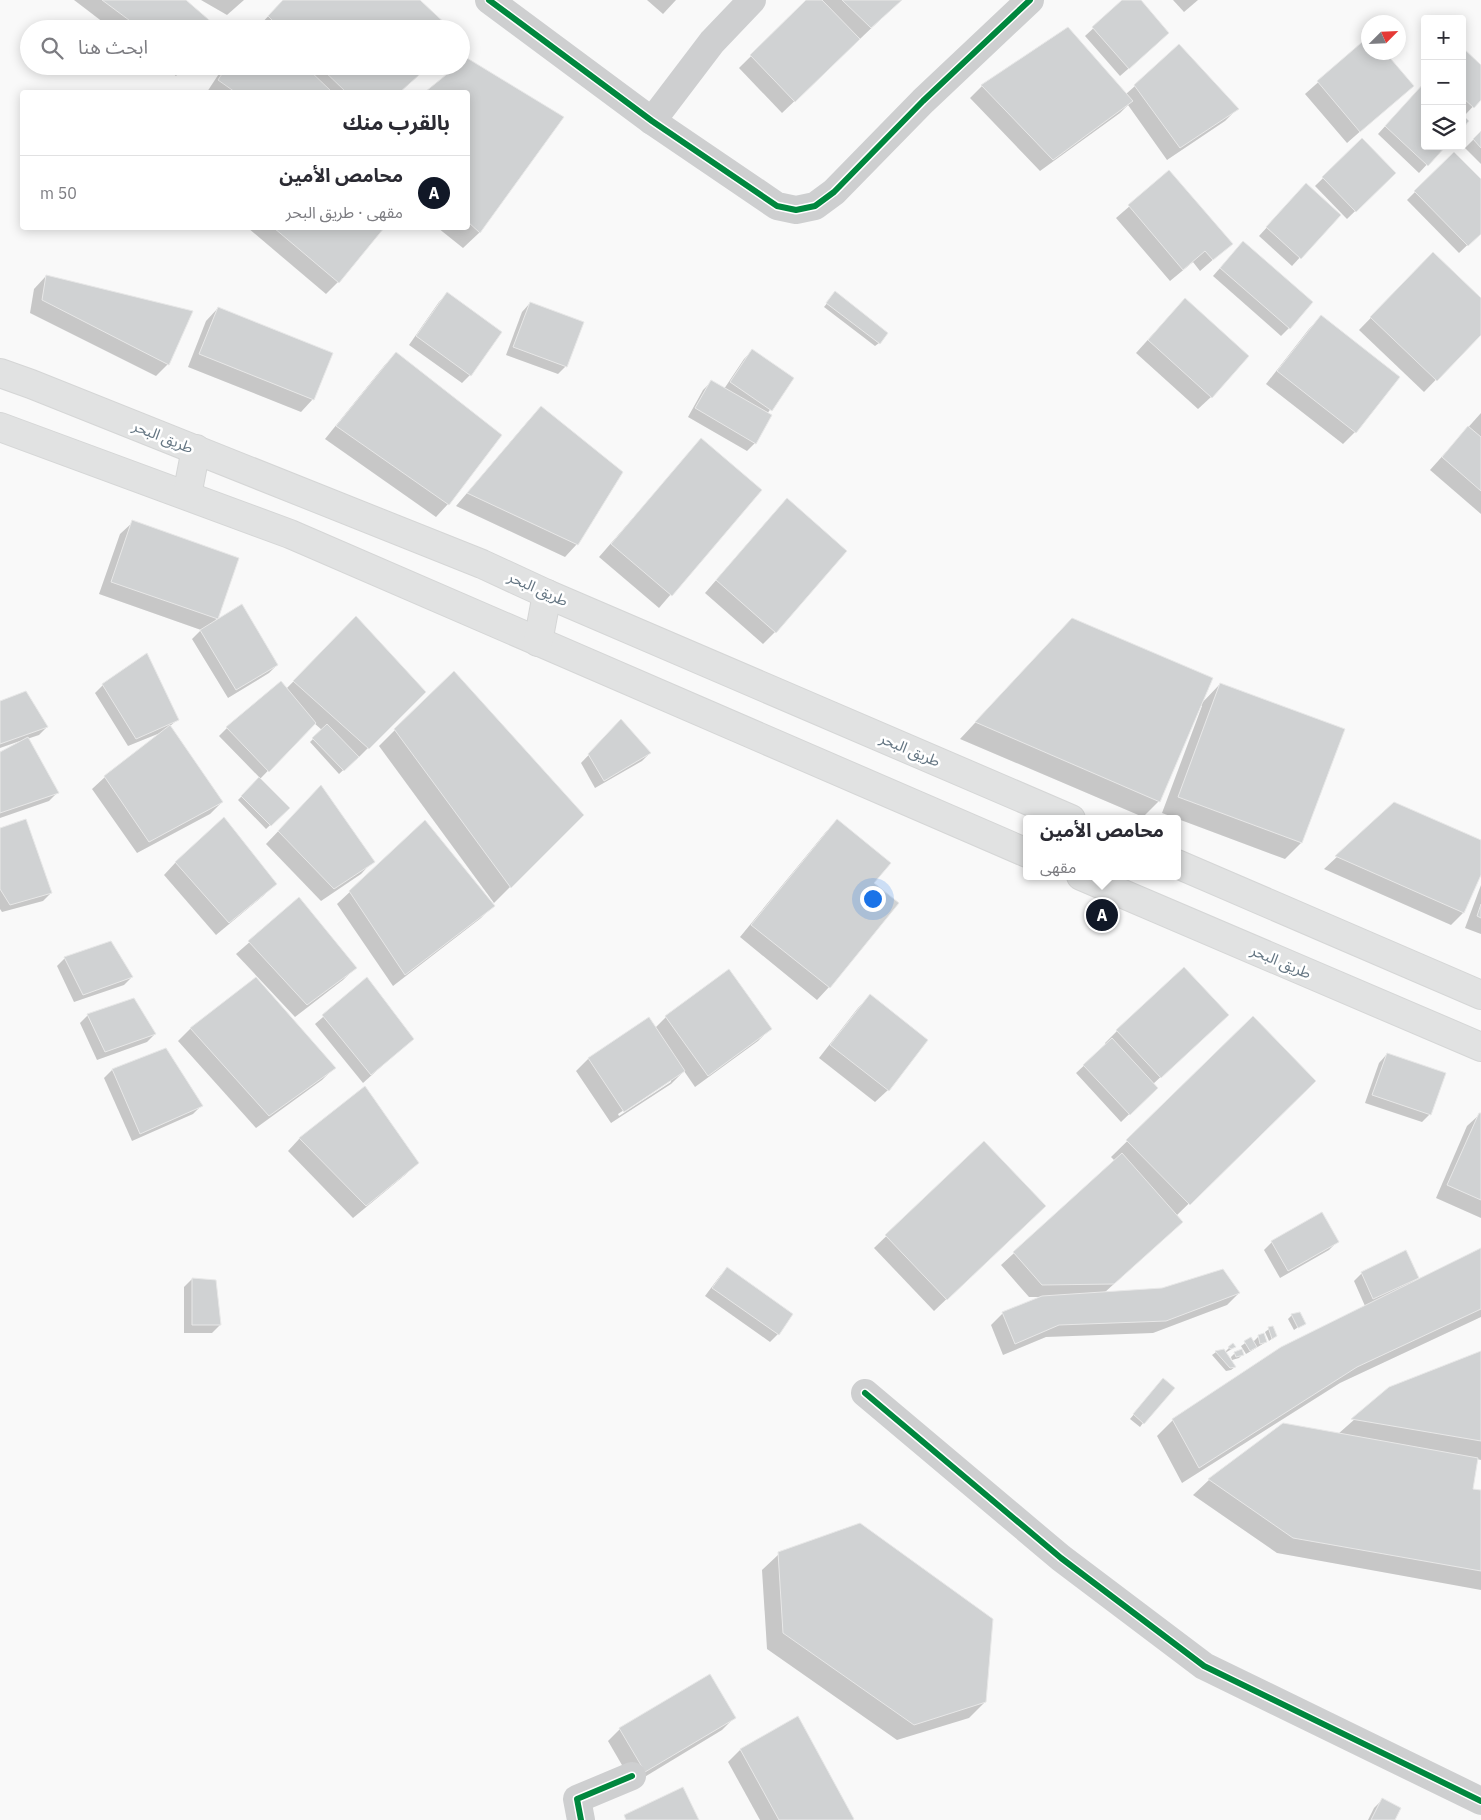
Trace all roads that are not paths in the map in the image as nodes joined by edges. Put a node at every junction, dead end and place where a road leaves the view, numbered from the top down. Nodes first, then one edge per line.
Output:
1 (489, 0) edge
2 (752, 0) edge
3 (1030, 0) edge
4 (652, 121) junction
5 (0, 373) edge
6 (0, 426) edge
7 (196, 450) junction
8 (187, 495) junction
9 (547, 594) junction
10 (538, 642) junction
11 (1062, 815) edge
12 (1023, 851) edge
13 (1181, 866) edge
14 (1089, 880) edge
15 (1481, 995) edge
16 (1481, 1047) edge
17 (865, 1393) dead end
18 (632, 1776) dead end
19 (1481, 1801) edge
20 (580, 1820) edge

1 - 4 street
2 - 4 street
3 - 4 street
5 - 7 highway, طريق البحر
6 - 8 highway
7 - 8 highway
7 - 9 highway, طريق البحر
8 - 10 highway
9 - 10 highway
9 - 11 highway, طريق البحر
10 - 12 highway
13 - 15 highway
14 - 16 highway, طريق البحر
17 - 19 street
18 - 20 street

